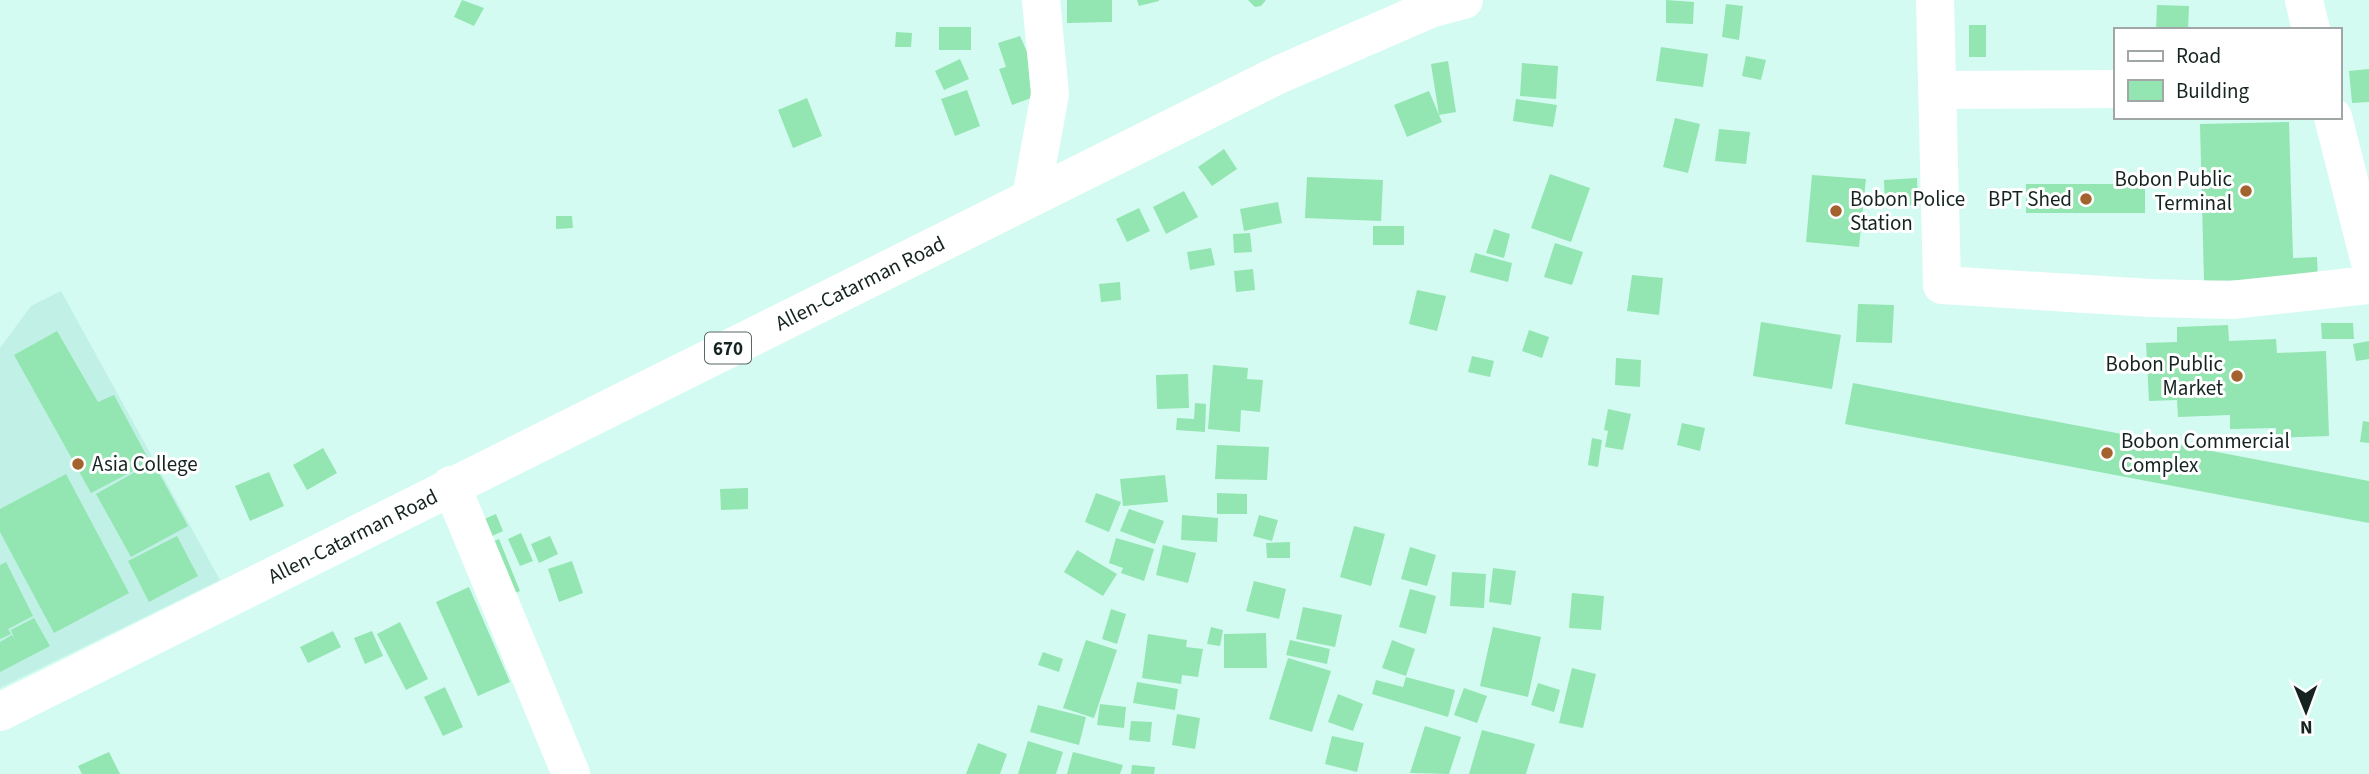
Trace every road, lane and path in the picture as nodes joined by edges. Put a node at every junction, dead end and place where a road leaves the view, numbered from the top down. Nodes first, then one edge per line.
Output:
1 (1041, 0) edge
2 (1464, 0) edge
3 (1935, 0) edge
4 (2304, 0) edge
5 (2311, 28) edge
6 (2114, 89) edge
7 (1937, 90) junction
8 (2334, 119) edge
9 (1031, 197) junction
10 (2369, 259) edge
11 (2369, 285) edge
12 (452, 485) junction
13 (0, 712) edge
14 (571, 774) edge

1 - 9 main road
2 - 9 main road, Allen-Catarman Road / 670
3 - 7 main road
4 - 5 main road
6 - 7 main road
7 - 11 main road
8 - 10 main road
9 - 12 main road, Allen-Catarman Road / 670
12 - 13 main road, Allen-Catarman Road / 670
12 - 14 main road

